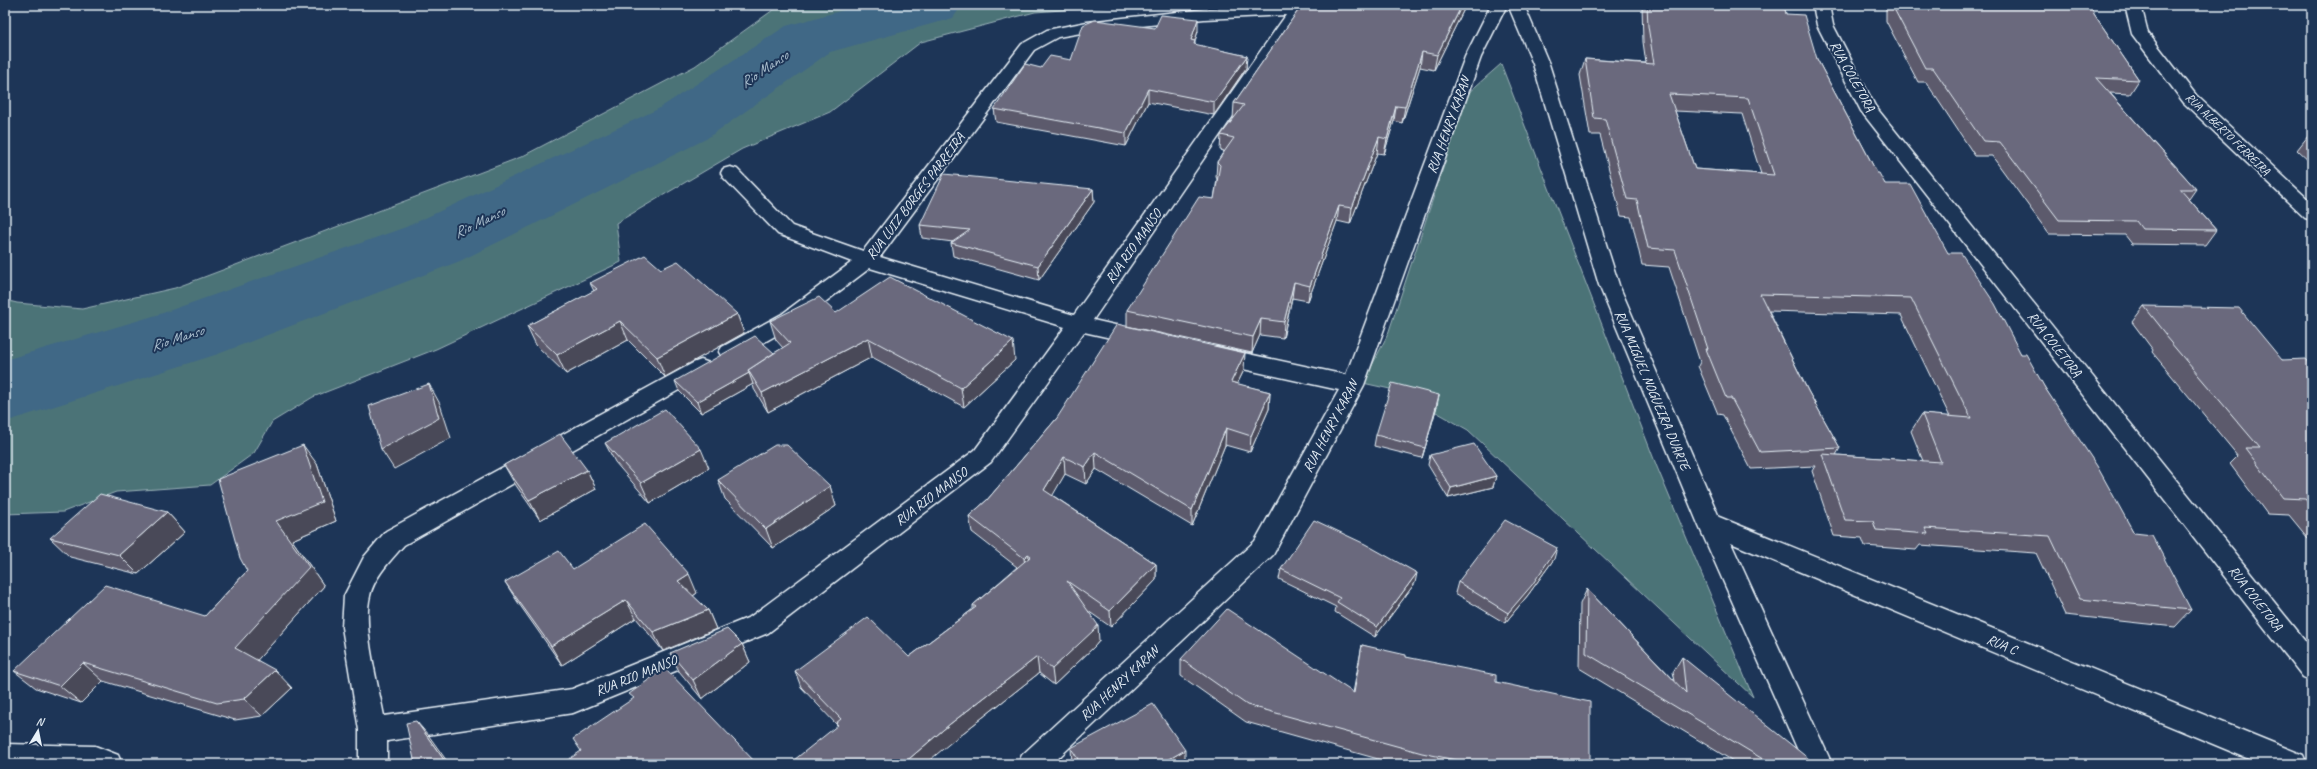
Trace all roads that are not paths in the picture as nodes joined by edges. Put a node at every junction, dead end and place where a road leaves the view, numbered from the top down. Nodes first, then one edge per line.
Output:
1 (1499, 5) edge
2 (1516, 5) edge
3 (1821, 5) edge
4 (2133, 5) edge
5 (1299, 7) edge
6 (730, 173) dead end
7 (2312, 214) edge
8 (867, 260) junction
9 (1079, 324) junction
10 (1163, 343) edge
11 (1201, 351) edge
12 (1353, 385) junction
13 (1710, 524) junction
14 (2312, 669) edge
15 (372, 730) junction
16 (5, 757) edge
17 (108, 764) edge
18 (373, 764) edge
19 (1032, 764) edge
20 (1818, 764) edge
21 (2294, 764) edge

1 - 12 street, RUA HENRY KARAN
2 - 13 street, RUA MIGUEL NOGUEIRA DUARTE
3 - 14 street, RUA COLETORA
4 - 7 street, RUA ALBERTO FERREIRA
5 - 8 street, RUA LUIZ BORGES PARREIRA
5 - 9 street, RUA RIO MANSO
6 - 8 street
8 - 9 street
8 - 15 street, RUA LUIZ BORGES PARREIRA
9 - 10 street
9 - 15 street, RUA RIO MANSO
11 - 12 street
12 - 19 street, RUA HENRY KARAN
13 - 20 street, RUA MIGUEL NOGUEIRA DUARTE
13 - 21 street, RUA C
15 - 18 street
16 - 17 street

